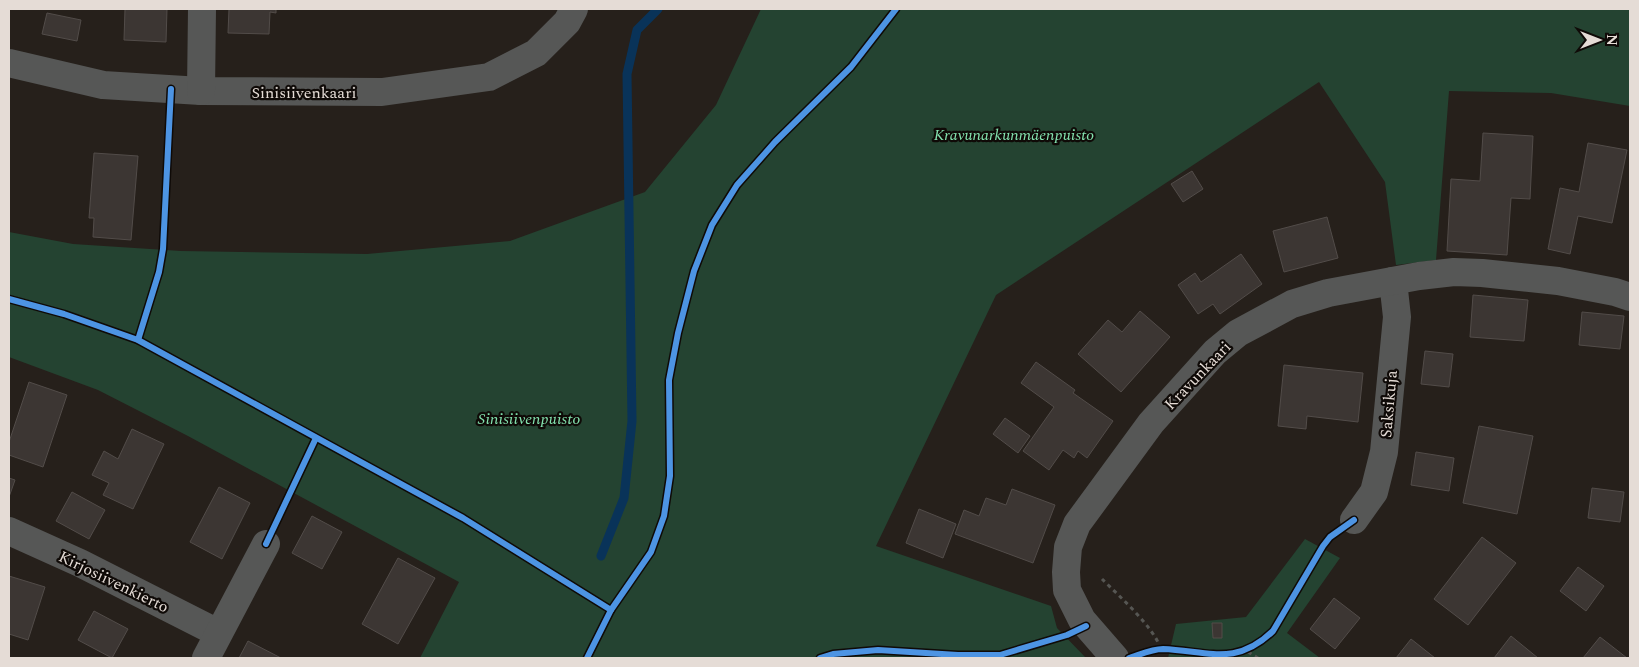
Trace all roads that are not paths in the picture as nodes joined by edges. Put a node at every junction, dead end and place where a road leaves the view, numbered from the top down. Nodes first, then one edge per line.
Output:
1 (202, 9) edge
2 (574, 9) edge
3 (9, 63) edge
4 (201, 91) junction
5 (1393, 281) junction
6 (1630, 297) edge
7 (1354, 520) dead end
8 (9, 532) edge
9 (266, 544) dead end
10 (218, 633) junction
11 (206, 658) edge
12 (1115, 658) edge

1 - 4 street
2 - 4 street, Sinisiivenkaari
3 - 4 street, Sinisiivenkaari
5 - 6 street, Kravunkaari
5 - 7 street, Saksikuja
5 - 12 street, Kravunkaari
8 - 10 street, Kirjosiivenkierto
9 - 10 street
10 - 11 street

